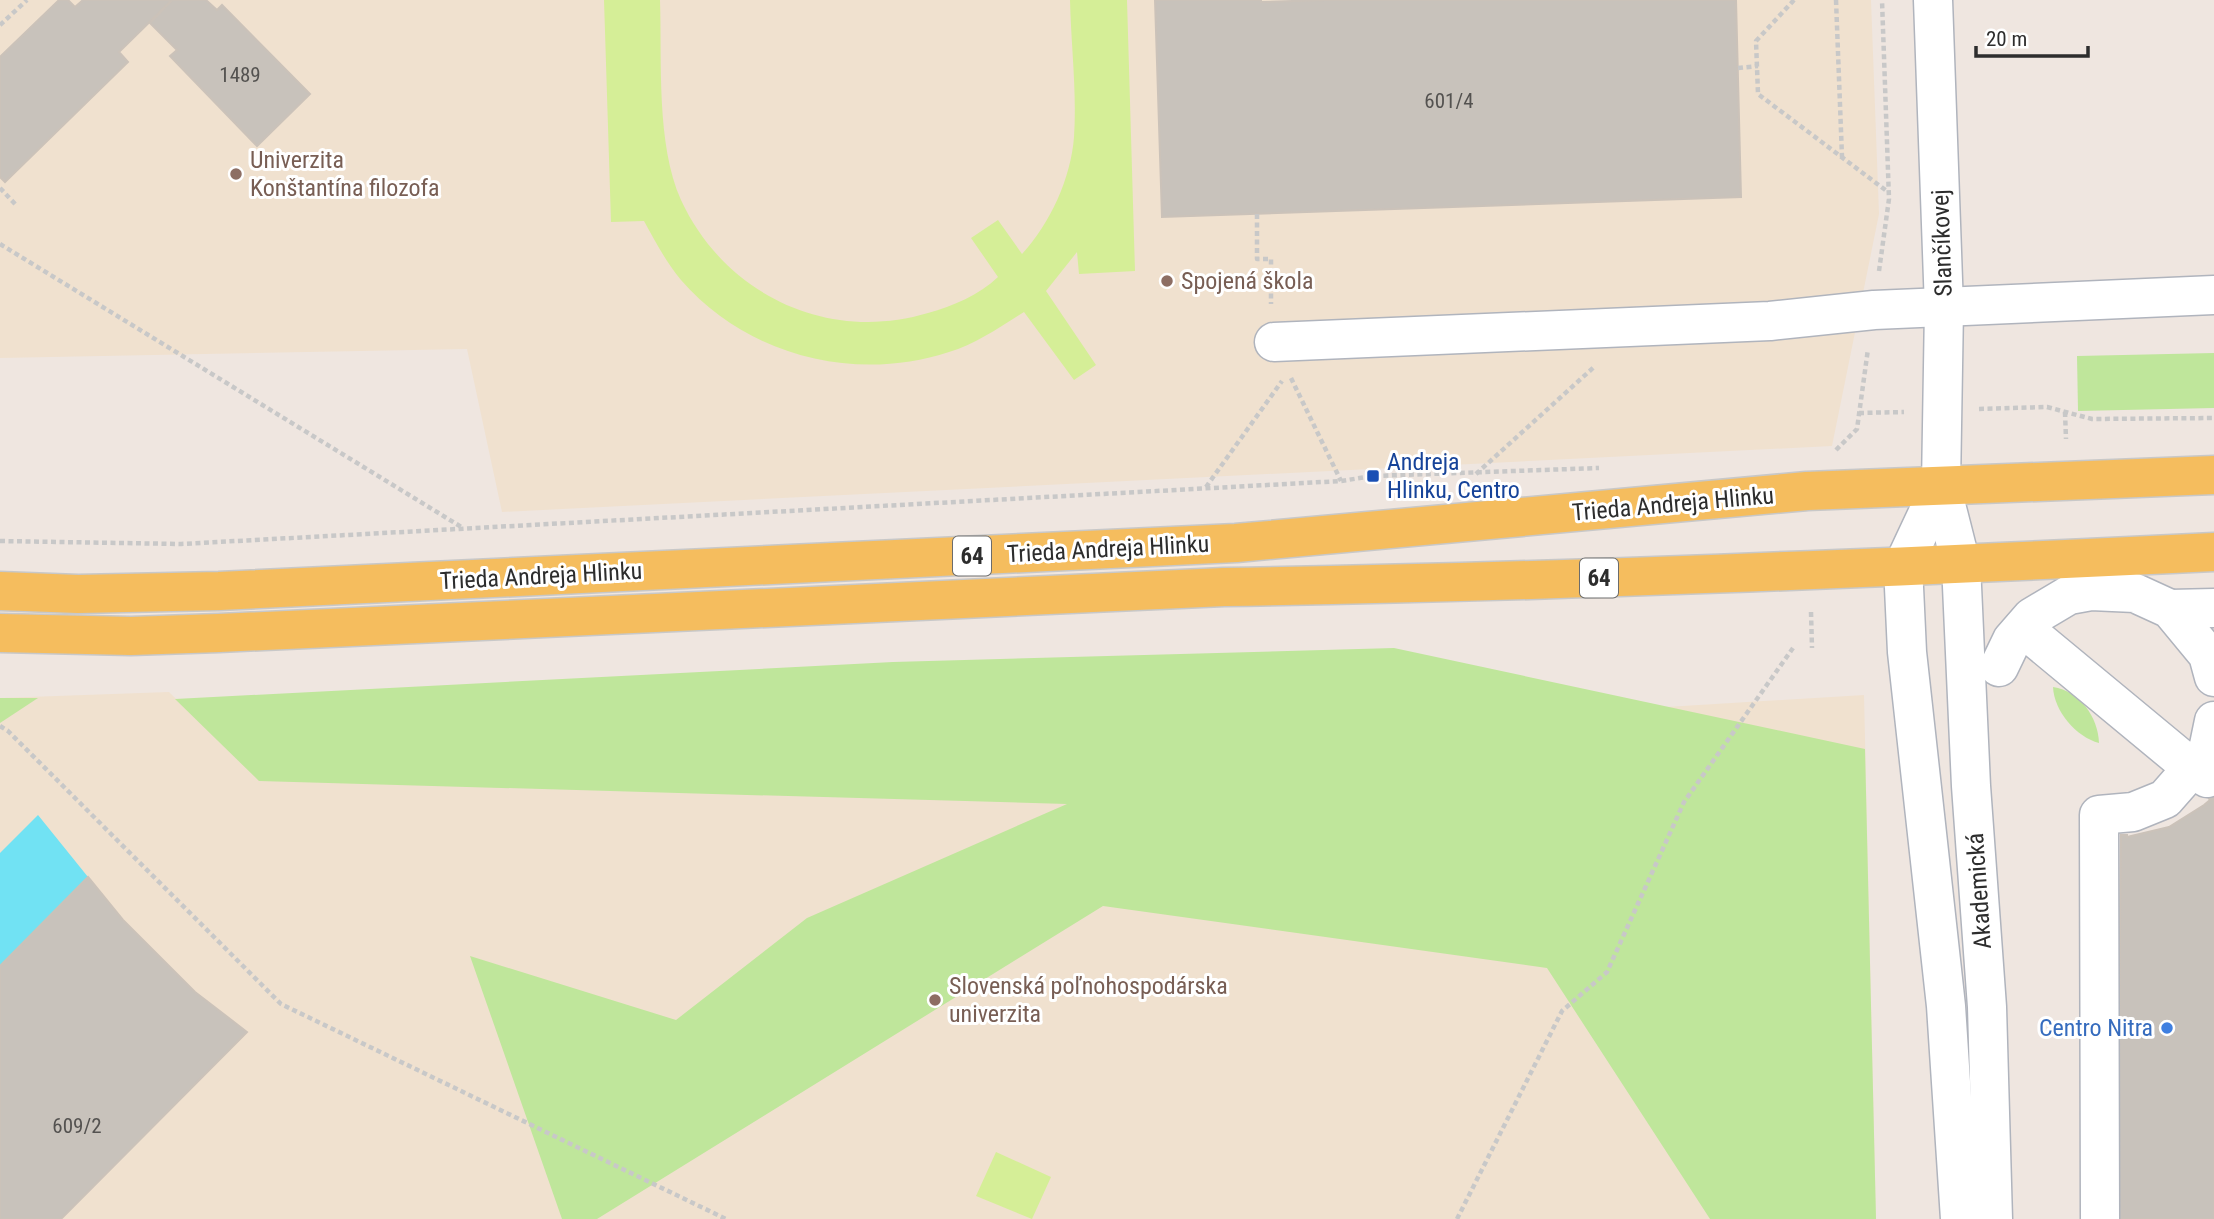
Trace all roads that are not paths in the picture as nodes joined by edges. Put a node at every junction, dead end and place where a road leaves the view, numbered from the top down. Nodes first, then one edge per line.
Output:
1 (1933, 0) edge
2 (2214, 295) edge
3 (1944, 308) junction
4 (1278, 342) road end
5 (2214, 475) edge
6 (1941, 485) junction
7 (2214, 552) edge
8 (1961, 564) junction
9 (1903, 566) junction
10 (0, 591) edge
11 (2214, 608) edge
12 (2170, 609) junction
13 (2023, 628) junction
14 (0, 633) edge
15 (1999, 667) dead end
16 (2214, 677) edge
17 (2214, 721) edge
18 (2199, 773) junction
19 (1960, 1219) edge
20 (1993, 1219) edge
21 (2100, 1219) edge

1 - 3 street, Slančíkovej
2 - 3 street
3 - 4 street
3 - 6 street, Slančíkovej
5 - 6 main road, Trieda Andreja Hlinku / 64
6 - 8 street, Akademická
6 - 9 street
6 - 10 main road, Trieda Andreja Hlinku / 64
7 - 8 main road, Trieda Andreja Hlinku / 64
8 - 9 main road, Trieda Andreja Hlinku / 64
8 - 20 street, Akademická
9 - 14 main road, Trieda Andreja Hlinku / 64
9 - 19 street, Akademická
11 - 12 street
12 - 13 street
12 - 16 street
13 - 15 street
13 - 18 street
17 - 18 street
18 - 21 street

